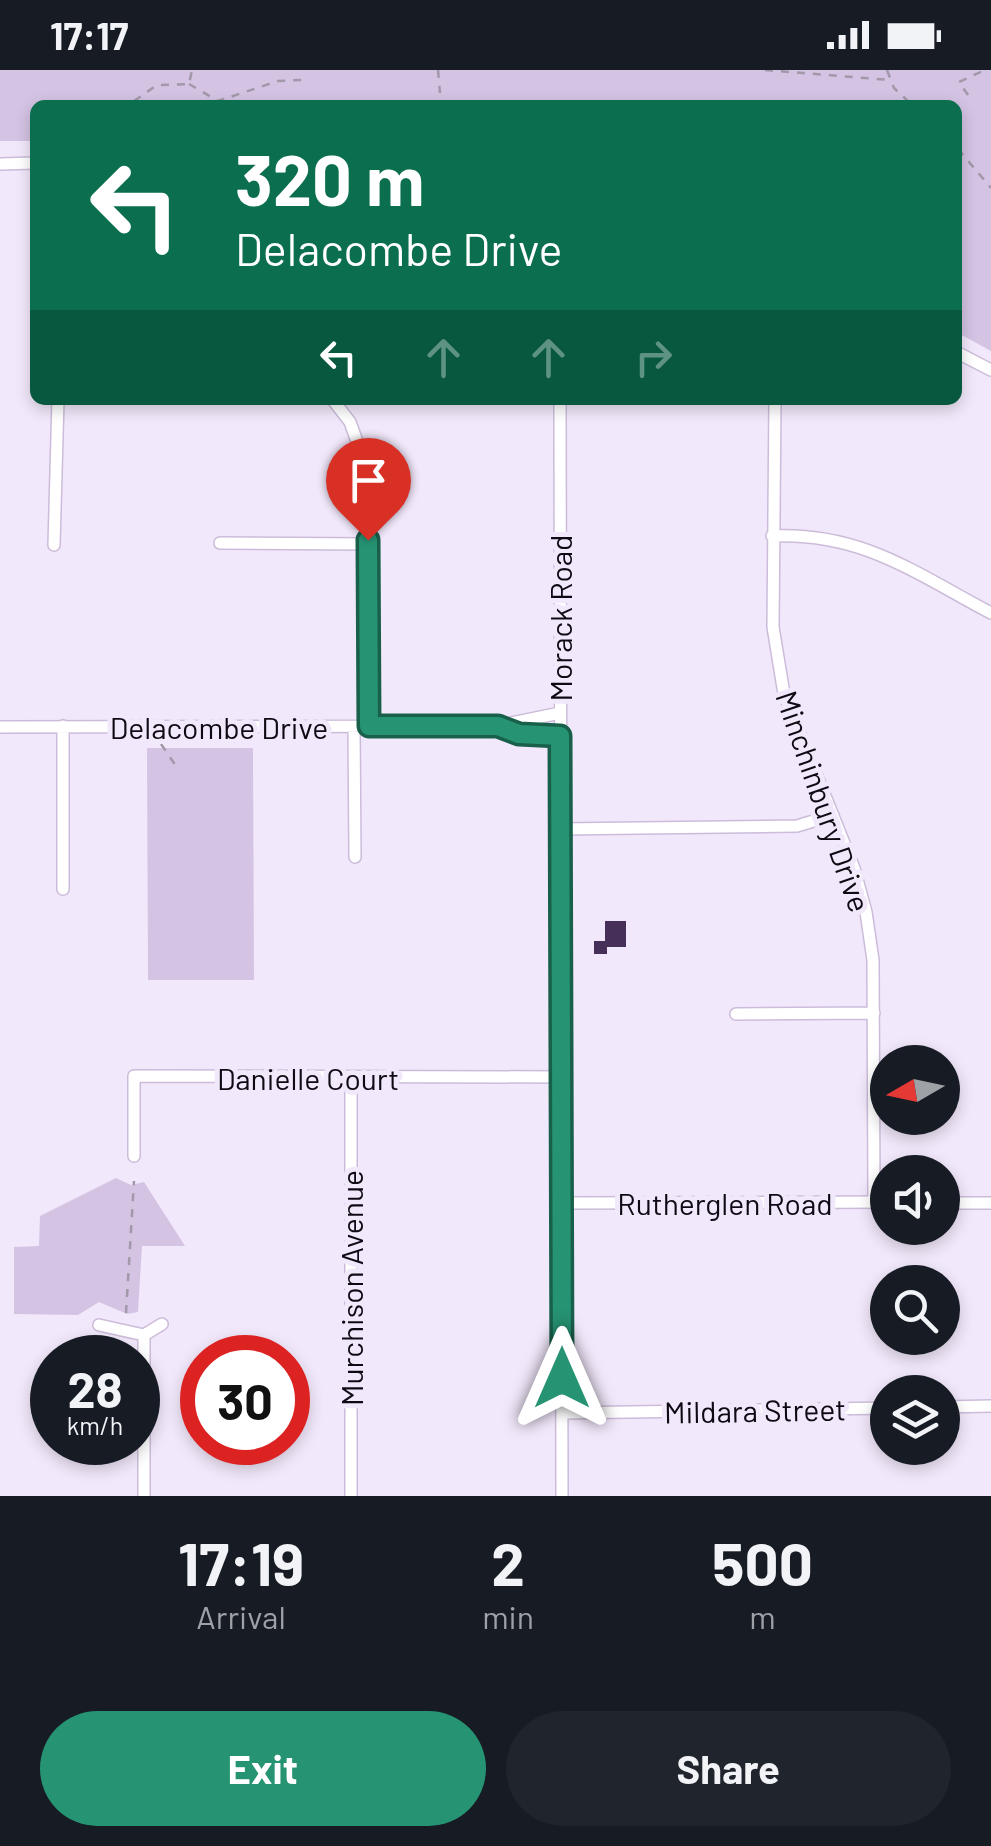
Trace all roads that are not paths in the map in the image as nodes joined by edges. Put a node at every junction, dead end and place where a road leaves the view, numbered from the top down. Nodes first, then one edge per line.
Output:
1 (30, 163) edge
2 (0, 164) edge
3 (962, 355) edge
4 (991, 370) edge
5 (58, 405) edge
6 (337, 405) edge
7 (560, 405) edge
8 (775, 405) edge
9 (772, 536) junction
10 (220, 543) dead end
11 (368, 544) junction
12 (54, 545) dead end
13 (991, 613) edge
14 (560, 713) junction
15 (63, 726) junction
16 (369, 726) junction
17 (498, 726) junction
18 (0, 727) edge
19 (354, 727) junction
20 (560, 736) junction
21 (833, 815) junction
22 (560, 829) junction
23 (355, 857) dead end
24 (63, 889) dead end
25 (874, 1012) junction
26 (736, 1014) dead end
27 (562, 1077) junction
28 (351, 1079) junction
29 (879, 1155) edge
30 (134, 1156) dead end
31 (870, 1202) edge
32 (562, 1203) junction
33 (960, 1203) edge
34 (991, 1203) edge
35 (99, 1324) dead end
36 (162, 1324) dead end
37 (144, 1335) joint
38 (991, 1406) edge
39 (960, 1407) edge
40 (870, 1408) edge
41 (562, 1413) junction
42 (144, 1465) edge
43 (144, 1496) edge
44 (351, 1496) edge
45 (562, 1496) edge

1 - 2 street
3 - 4 street
5 - 12 street
6 - 11 street
7 - 14 street, Morack Road
8 - 9 street, Minchinbury Drive
9 - 13 street
9 - 21 street, Minchinbury Drive
10 - 11 street
11 - 16 street
14 - 17 street, Delacombe Drive
14 - 20 street, Morack Road
15 - 18 street, Delacombe Drive
15 - 19 street, Delacombe Drive
15 - 24 street
16 - 17 street, Delacombe Drive
16 - 19 street, Delacombe Drive
17 - 20 street, Delacombe Drive
19 - 23 street
20 - 22 street, Morack Road
21 - 22 street
21 - 25 street, Minchinbury Drive
22 - 27 street, Morack Road
25 - 26 street
25 - 29 street, Minchinbury Drive
27 - 28 street, Danielle Court
27 - 32 street, Morack Road
28 - 30 street, Danielle Court
28 - 44 street, Murchison Avenue
31 - 32 street, Rutherglen Road
32 - 41 street, Morack Road
33 - 34 street
35 - 37 street
36 - 37 street
38 - 39 street
40 - 41 street, Mildara Street
41 - 45 street, Morack Road
42 - 43 street

